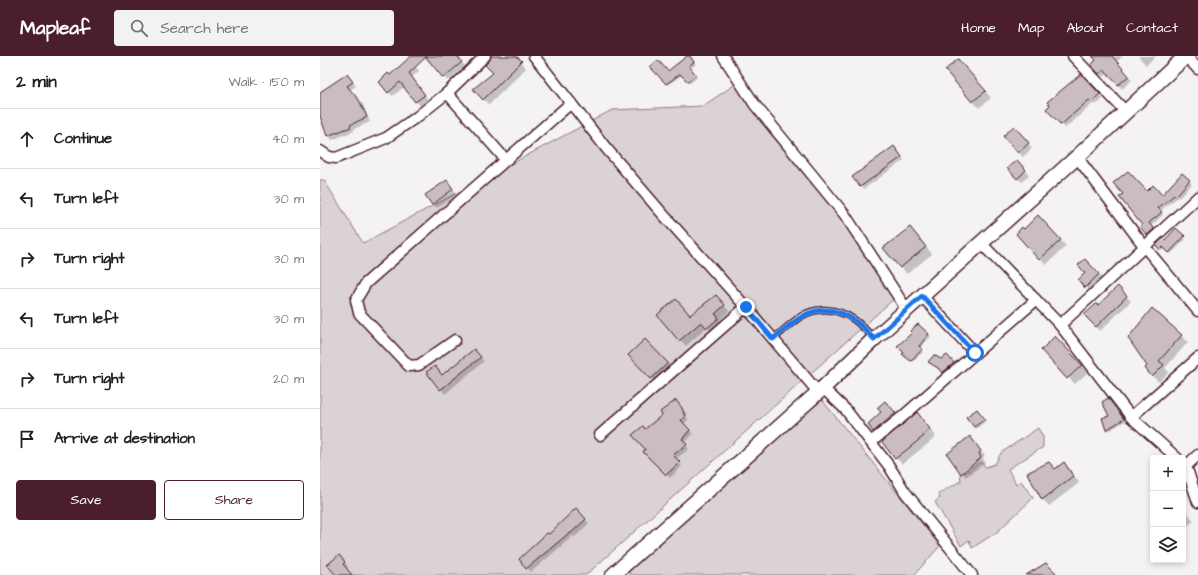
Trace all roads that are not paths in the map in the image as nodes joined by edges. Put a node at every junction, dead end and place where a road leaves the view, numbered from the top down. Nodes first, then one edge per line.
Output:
1 (485, 56) edge
2 (534, 56) edge
3 (723, 56) edge
4 (1073, 56) edge
5 (1186, 56) edge
6 (1198, 70) edge
7 (447, 93) junction
8 (571, 103) junction
9 (1126, 112) junction
10 (320, 151) edge
11 (1077, 157) junction
12 (506, 160) junction
13 (1198, 197) edge
14 (982, 244) junction
15 (1144, 246) junction
16 (922, 296) junction
17 (1036, 300) junction
18 (746, 307) junction
19 (907, 310) junction
20 (1198, 311) edge
21 (1060, 325) junction
22 (773, 339) junction
23 (874, 339) junction
24 (455, 340) dead end
25 (975, 353) junction
26 (1198, 358) edge
27 (821, 390) junction
28 (1131, 417) junction
29 (600, 435) dead end
30 (871, 442) junction
31 (1174, 455) edge
32 (1198, 455) edge
33 (1186, 464) edge
34 (1186, 470) edge
35 (1198, 502) edge
36 (612, 575) edge
37 (972, 575) edge

1 - 7 street
2 - 8 street
3 - 19 street
4 - 9 street
5 - 6 street
5 - 9 street
7 - 10 street
7 - 12 street
8 - 12 street
8 - 18 street
9 - 11 street
11 - 14 street
11 - 15 street
12 - 24 street
13 - 15 street
14 - 16 street
14 - 17 street
15 - 20 street
15 - 21 street
16 - 19 street
16 - 25 street
17 - 21 street
17 - 25 street
18 - 22 street
18 - 29 street
19 - 23 street
21 - 28 street
22 - 23 lane
22 - 27 street
23 - 27 street
25 - 30 street
26 - 28 street
27 - 30 street
27 - 36 street
28 - 31 street
30 - 37 street
32 - 33 street
34 - 35 street

